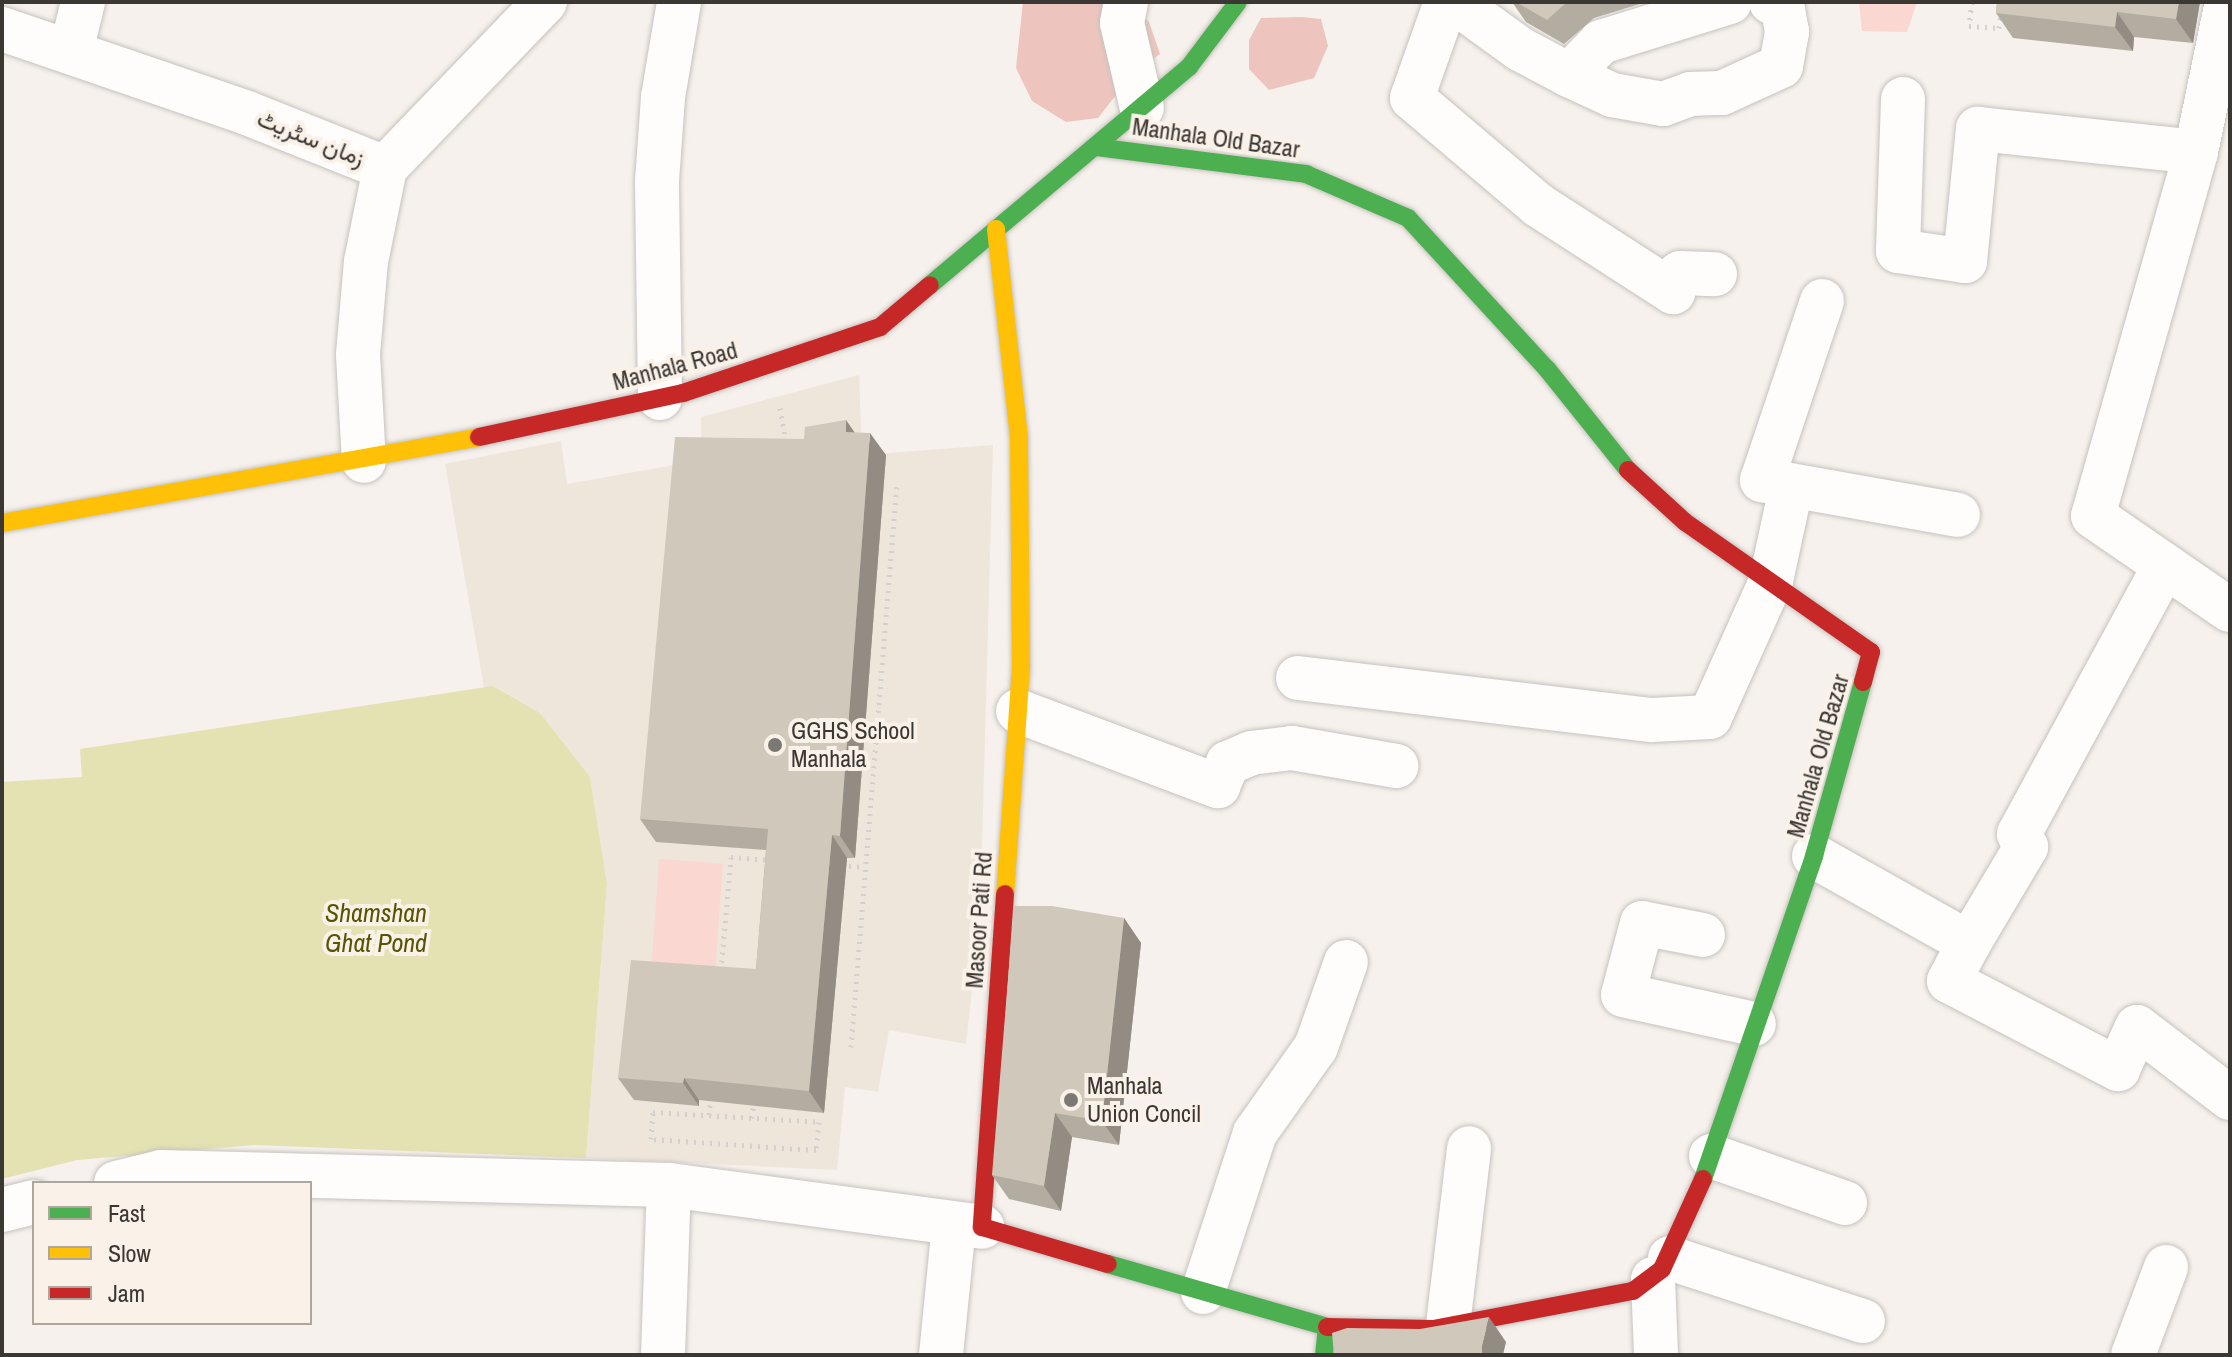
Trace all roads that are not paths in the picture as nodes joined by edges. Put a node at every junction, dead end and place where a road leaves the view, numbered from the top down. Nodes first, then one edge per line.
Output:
1 (83, 2) edge
2 (545, 2) edge
3 (679, 2) edge
4 (1126, 2) edge
5 (1238, 2) edge
6 (1446, 2) edge
7 (1455, 2) edge
8 (1730, 2) edge
9 (1771, 2) edge
10 (2227, 2) edge
11 (2, 29) edge
12 (71, 51) junction
13 (1569, 75) junction
14 (1903, 99) dead end
15 (1142, 108) junction
16 (1096, 147) junction
17 (2196, 152) junction
18 (385, 168) junction
19 (996, 229) junction
20 (1715, 274) dead end
21 (1822, 301) dead end
22 (660, 398) junction
23 (364, 461) junction
24 (1791, 488) junction
25 (1958, 515) dead end
26 (2, 523) edge
27 (2163, 569) junction
28 (1771, 581) junction
29 (2230, 610) edge
30 (1298, 678) dead end
31 (1018, 711) junction
32 (1396, 766) dead end
33 (1814, 856) junction
34 (1703, 935) dead end
35 (1969, 943) junction
36 (1346, 962) dead end
37 (1754, 1024) junction
38 (2230, 1098) edge
39 (1469, 1148) dead end
40 (1711, 1156) junction
41 (124, 1181) edge
42 (669, 1185) junction
43 (32, 1202) edge
44 (1845, 1203) dead end
45 (2, 1210) edge
46 (968, 1226) junction
47 (2166, 1267) dead end
48 (1661, 1268) junction
49 (1203, 1292) junction
50 (1863, 1321) dead end
51 (1448, 1325) junction
52 (1327, 1327) junction
53 (663, 1355) edge
54 (941, 1355) edge
55 (1324, 1355) edge
56 (1656, 1355) edge
57 (2133, 1355) edge

1 - 12 street
2 - 18 street
3 - 22 street
4 - 15 street
5 - 15 street, Manhala Road
6 - 20 street
7 - 13 street
8 - 13 street
9 - 13 street
10 - 17 street
11 - 12 street, زمان سٹریٹ
12 - 18 street, زمان سٹریٹ
14 - 17 street
15 - 16 street, Manhala Road
16 - 19 street, Manhala Road
16 - 28 street, Manhala Old Bazar
17 - 27 street
18 - 23 street, زمان سٹریٹ
19 - 22 street, Manhala Road
19 - 31 street, Masoor Pati Rd
21 - 24 street
22 - 23 street, Manhala Road
23 - 26 street, Manhala Road
24 - 25 street
24 - 28 street
27 - 29 street
27 - 35 street
28 - 30 street
28 - 33 street, Manhala Old Bazar
31 - 32 street
31 - 46 street, Masoor Pati Rd
33 - 35 street
33 - 37 street, Manhala Old Bazar
34 - 37 street
35 - 38 street
36 - 49 street
37 - 40 street, Manhala Old Bazar
39 - 51 street
40 - 44 street
40 - 48 street, Manhala Old Bazar
41 - 42 street
42 - 46 street
42 - 53 street
43 - 45 street
46 - 49 street
46 - 54 street
47 - 57 street
48 - 50 street
48 - 51 street
48 - 56 street
49 - 52 street
51 - 52 street
52 - 55 street

